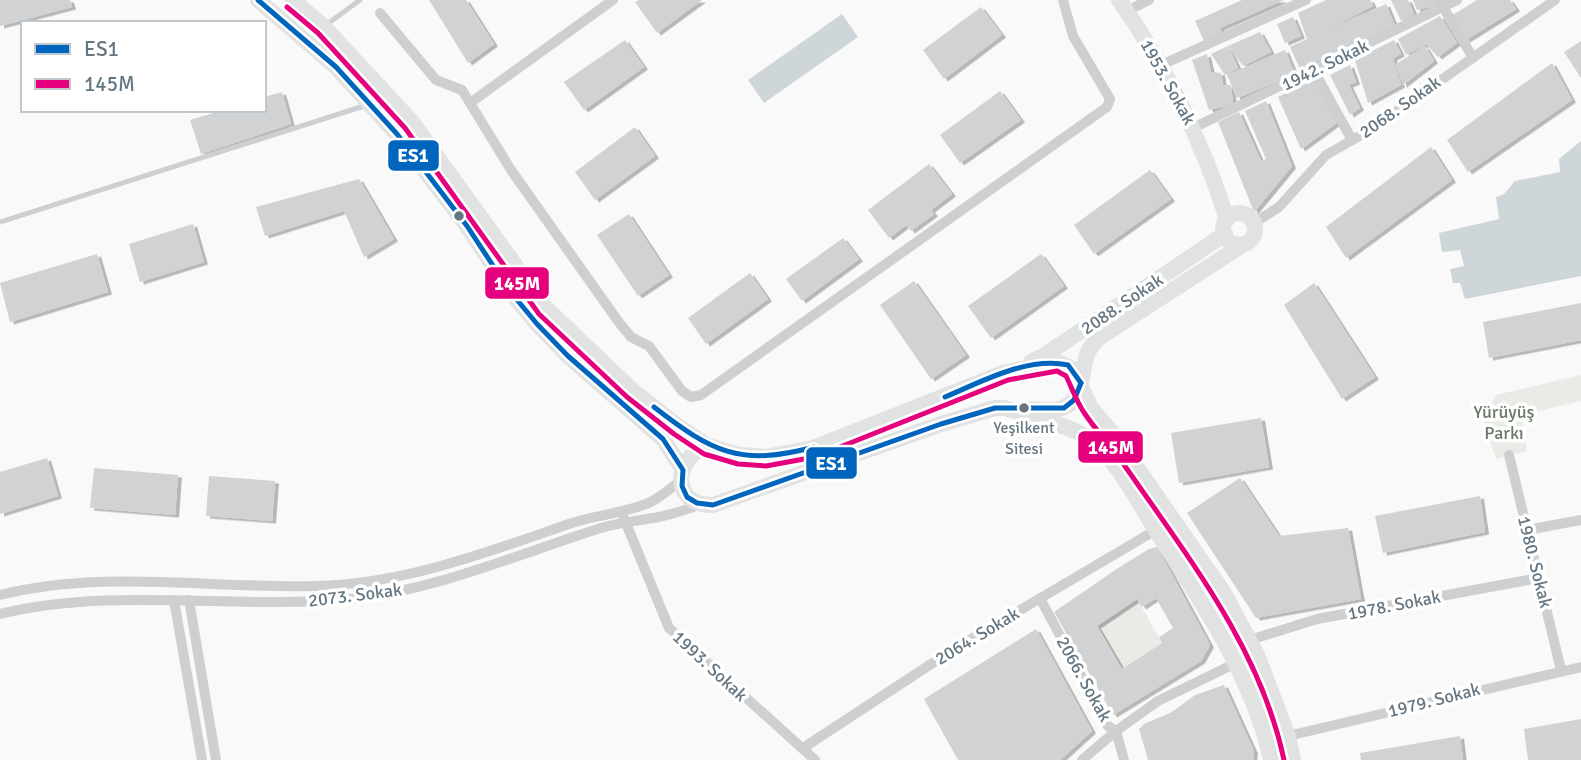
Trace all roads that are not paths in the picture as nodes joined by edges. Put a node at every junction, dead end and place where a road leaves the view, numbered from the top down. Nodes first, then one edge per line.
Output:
1 (258, 0) edge
2 (293, 0) edge
3 (359, 0) edge
4 (613, 0) edge
5 (1063, 0) edge
6 (1149, 0) edge
7 (1306, 0) edge
8 (1457, 0) edge
9 (1555, 0) edge
10 (1440, 4) edge
11 (1123, 5) edge
12 (380, 13) dead end
13 (324, 27) junction
14 (1473, 58) junction
15 (1161, 65) junction
16 (1314, 71) junction
17 (470, 103) junction
18 (369, 104) junction
19 (1193, 128) junction
20 (1352, 140) junction
21 (0, 222) edge
22 (1237, 222) junction
23 (1244, 244) junction
24 (1017, 369) junction
25 (1081, 383) junction
26 (1005, 408) junction
27 (708, 446) junction
28 (1509, 455) dead end
29 (682, 475) junction
30 (699, 505) junction
31 (621, 510) junction
32 (1581, 520) edge
33 (625, 522) junction
34 (1156, 530) junction
35 (1527, 530) junction
36 (1539, 578) junction
37 (0, 595) edge
38 (1040, 598) junction
39 (174, 600) junction
40 (189, 600) junction
41 (0, 614) edge
42 (1250, 640) junction
43 (1236, 663) junction
44 (1581, 667) edge
45 (1561, 670) junction
46 (1116, 731) junction
47 (1265, 732) junction
48 (1288, 736) junction
49 (803, 748) junction
50 (202, 760) edge
51 (216, 760) edge
52 (815, 760) edge
53 (1082, 760) edge
54 (1124, 760) edge
55 (1272, 760) edge
56 (1293, 760) edge

1 - 18 main road
2 - 13 main road
3 - 13 lane
4 - 17 street
5 - 17 street
6 - 11 street
7 - 15 street
8 - 10 street, 1942. Sokak
9 - 14 street, 2068. Sokak
10 - 14 street
10 - 16 street, 1942. Sokak
11 - 15 main road, 1953. Sokak
12 - 17 street
13 - 27 main road
14 - 20 street, 2068. Sokak
15 - 19 main road, 1953. Sokak
16 - 19 street, 1942. Sokak
16 - 20 street
18 - 21 lane
18 - 29 main road
19 - 22 main road, 1953. Sokak
20 - 22 street, 2068. Sokak
22 - 23 main road
22 - 23 main road
22 - 24 main road, 2088. Sokak
23 - 25 main road
24 - 25 main road
24 - 27 main road
25 - 26 main road
25 - 42 main road
26 - 30 main road
26 - 34 main road
27 - 29 main road
28 - 35 street, 1980. Sokak
29 - 30 main road
29 - 31 street, 2073. Sokak
30 - 33 street, 2073. Sokak
31 - 33 street, 1993. Sokak
31 - 37 street, 2073. Sokak
32 - 35 street
33 - 40 street, 2073. Sokak
33 - 49 street, 1993. Sokak
34 - 38 street, 2064. Sokak
34 - 43 main road
35 - 36 street, 1980. Sokak
36 - 42 street, 1978. Sokak
36 - 45 street, 1980. Sokak
38 - 46 street, 2066. Sokak
38 - 49 street, 2064. Sokak
39 - 40 street, 2073. Sokak
39 - 41 street, 2073. Sokak
39 - 50 street
40 - 51 street
42 - 48 main road
43 - 46 street
43 - 47 main road
44 - 45 street, 1979. Sokak
45 - 48 street, 1979. Sokak
46 - 53 street
46 - 54 street, 2066. Sokak
47 - 48 main road
47 - 55 main road
48 - 56 main road
49 - 52 street, 1993. Sokak

